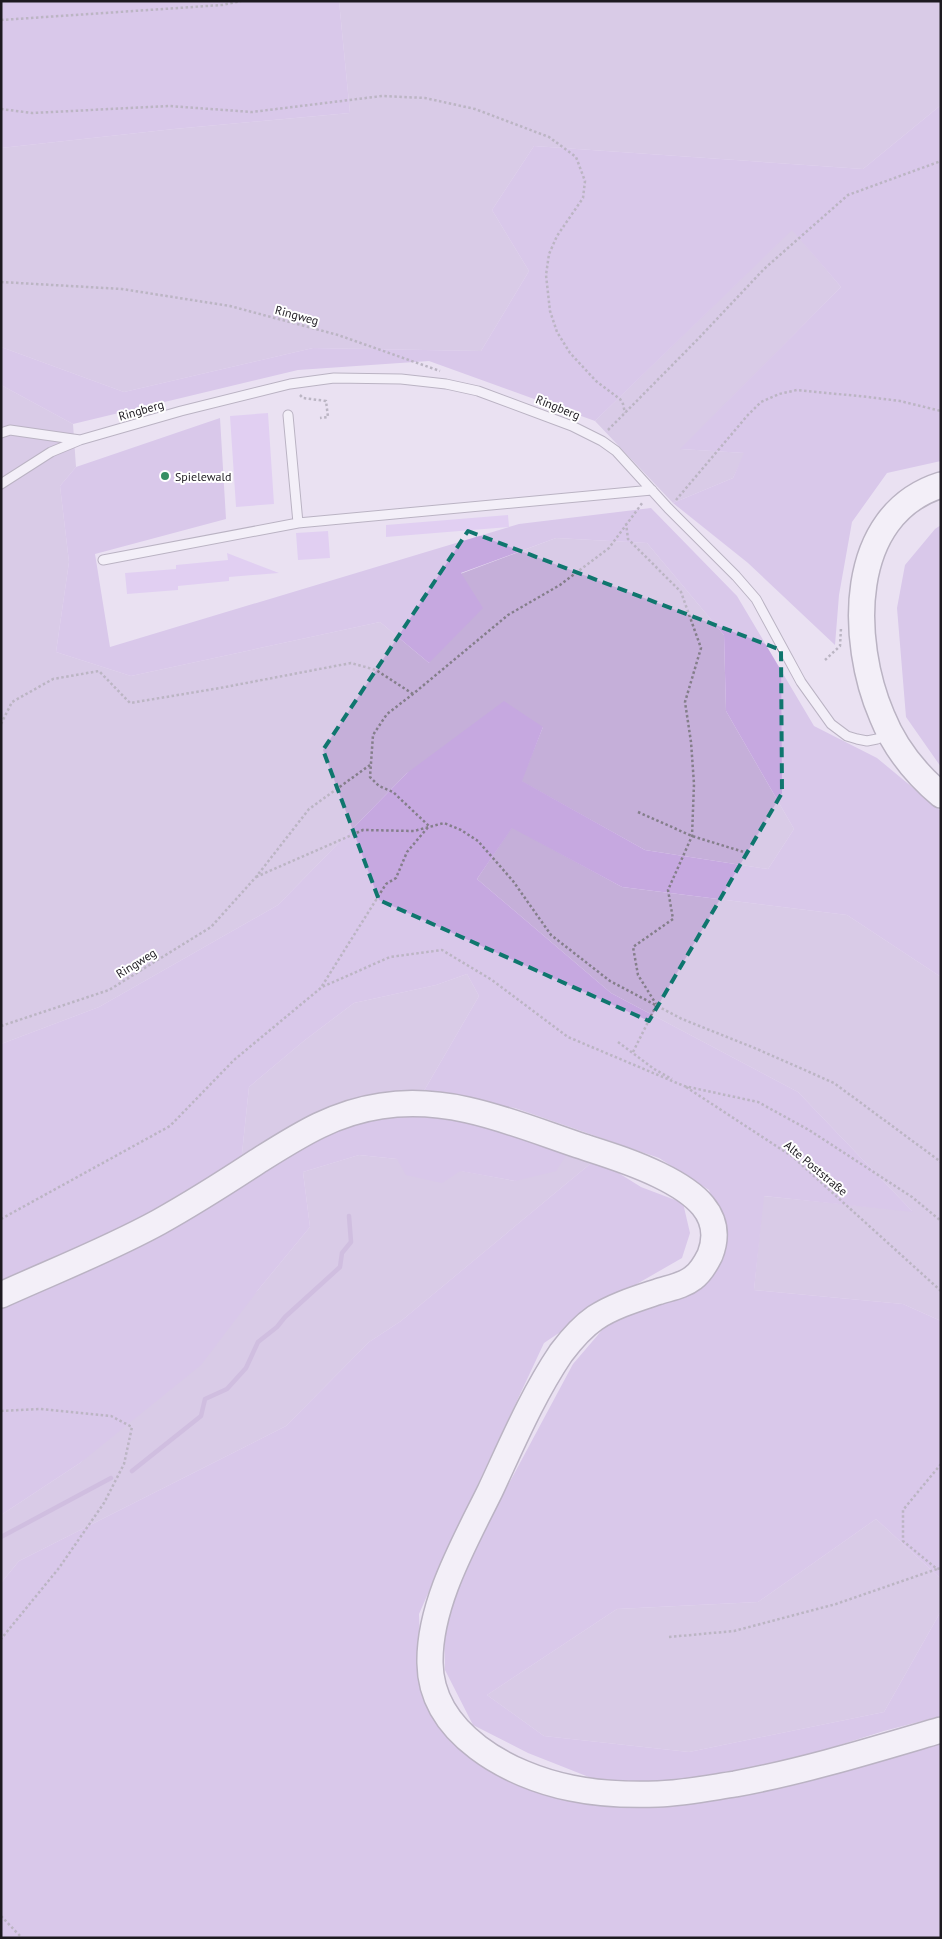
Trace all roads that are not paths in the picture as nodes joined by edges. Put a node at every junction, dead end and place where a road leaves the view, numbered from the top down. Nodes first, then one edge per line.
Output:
1 (288, 415) dead end
2 (6, 432) edge
3 (80, 440) junction
4 (1, 484) edge
5 (941, 485) edge
6 (652, 490) junction
7 (298, 522) junction
8 (103, 560) dead end
9 (891, 733) junction
10 (941, 795) edge
11 (1, 1296) edge
12 (941, 1730) edge

1 - 7 lane
2 - 3 lane, Ringberg
3 - 4 lane, Ringberg
3 - 6 lane, Ringberg
5 - 9 main road
6 - 7 lane
6 - 9 lane, Ringberg
7 - 8 lane
9 - 10 main road
11 - 12 main road

